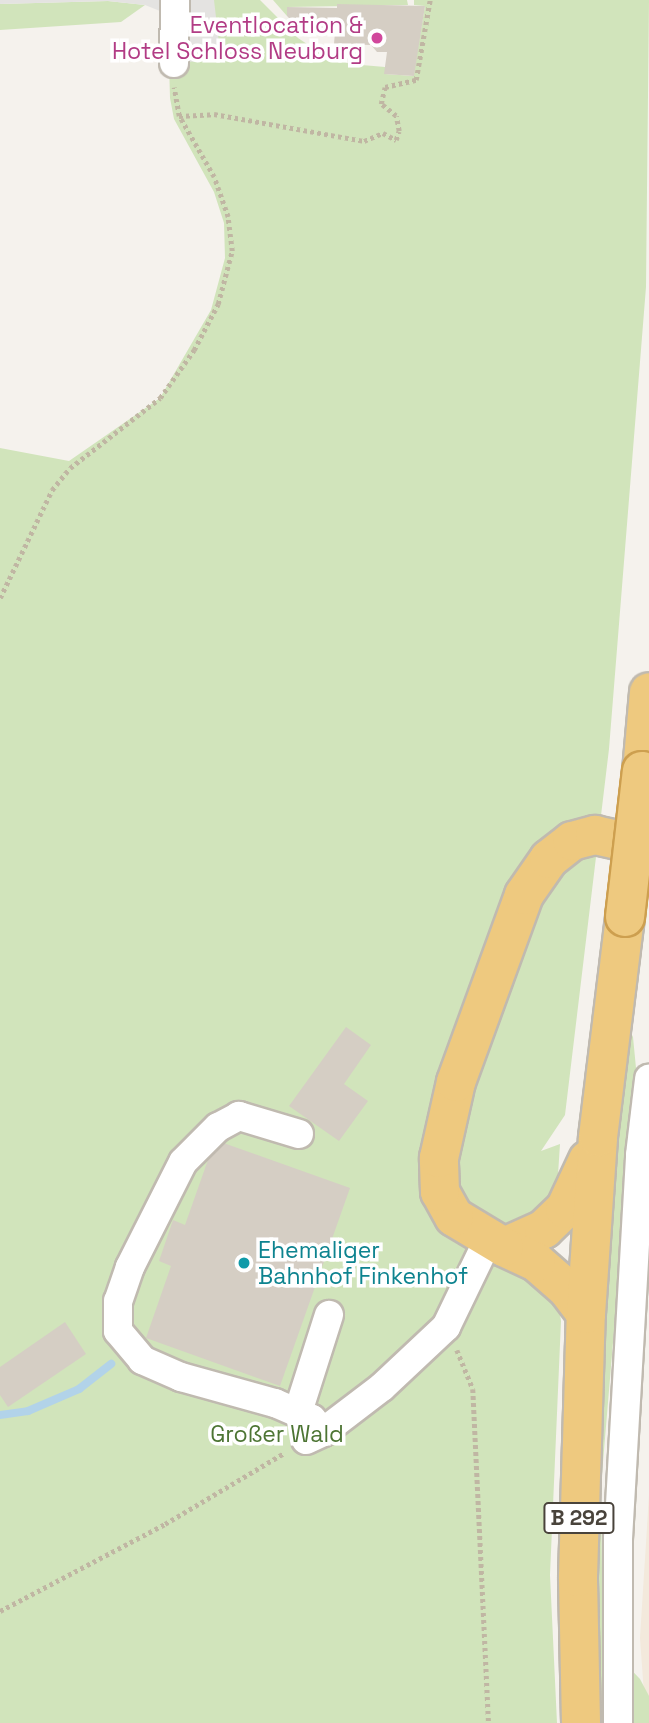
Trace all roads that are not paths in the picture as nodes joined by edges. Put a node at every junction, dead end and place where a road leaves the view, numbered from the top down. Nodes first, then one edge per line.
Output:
1 (175, 0) edge
2 (174, 63) road end
3 (649, 692) edge
4 (649, 847) edge
5 (649, 1079) edge
6 (299, 1134) dead end
7 (598, 1137) junction
8 (645, 1155) edge
9 (497, 1243) junction
10 (586, 1314) junction
11 (329, 1315) dead end
12 (298, 1412) junction
13 (581, 1723) edge
14 (618, 1723) edge

1 - 2 street
3 - 7 highway, B 292, bridge
4 - 9 highway
5 - 8 street
6 - 12 street
7 - 9 highway
7 - 10 highway, B 292
8 - 14 street
9 - 10 highway
9 - 12 street
10 - 13 highway, B 292
11 - 12 street

